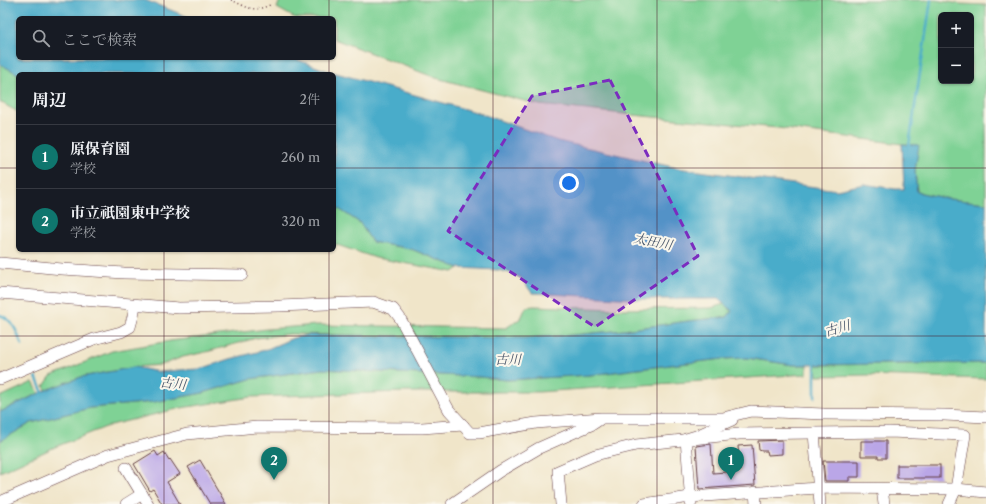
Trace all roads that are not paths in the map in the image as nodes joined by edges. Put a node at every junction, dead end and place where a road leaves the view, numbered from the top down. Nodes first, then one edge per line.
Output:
1 (0, 263) edge
2 (242, 275) dead end
3 (0, 293) edge
4 (135, 305) junction
5 (0, 379) edge
6 (751, 411) junction
7 (986, 417) edge
8 (601, 418) junction
9 (464, 425) junction
10 (814, 433) junction
11 (686, 439) junction
12 (126, 468) dead end
13 (818, 488) junction
14 (882, 488) junction
15 (956, 489) junction
16 (755, 492) junction
17 (986, 492) edge
18 (145, 499) edge
19 (691, 500) edge
20 (0, 502) edge
21 (126, 504) edge
22 (452, 504) edge
23 (562, 504) edge
24 (644, 504) edge
25 (756, 504) edge
26 (820, 504) edge
27 (884, 504) edge
28 (949, 504) edge

1 - 2 street
3 - 4 street
4 - 5 street
4 - 9 street
6 - 7 street
6 - 8 street
6 - 11 street
8 - 9 street
8 - 22 street
9 - 20 street
10 - 11 street
10 - 13 street
10 - 15 street
11 - 19 street
11 - 23 street
12 - 18 street
13 - 14 street
13 - 16 street
13 - 26 street
14 - 15 street
14 - 27 street
15 - 17 street
15 - 28 street
16 - 19 street
16 - 25 street
18 - 21 street
19 - 24 street

